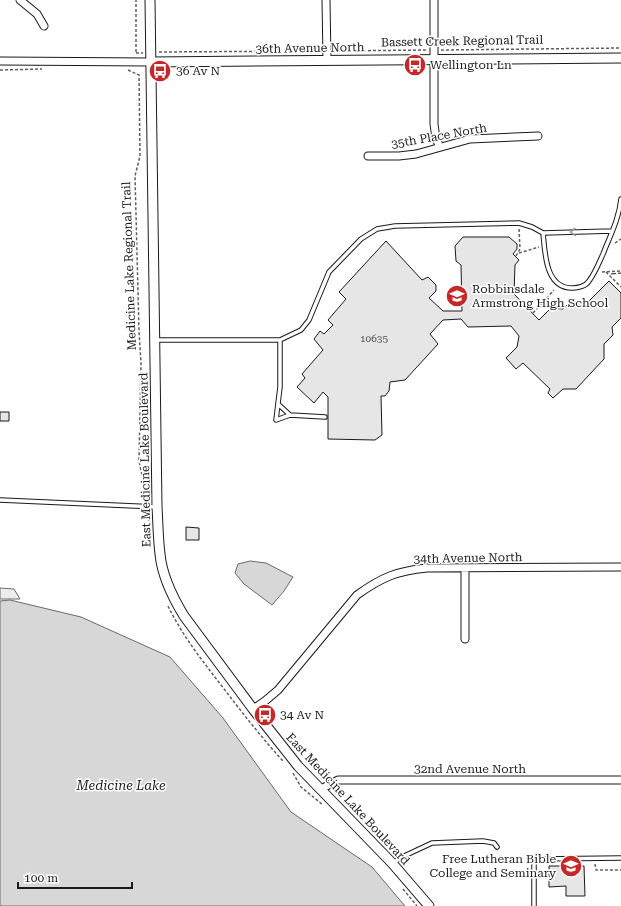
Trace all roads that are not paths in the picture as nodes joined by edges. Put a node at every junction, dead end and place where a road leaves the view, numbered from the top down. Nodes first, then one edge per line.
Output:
1 (20, 0) edge
2 (150, 0) edge
3 (326, 0) edge
4 (434, 0) edge
5 (44, 26) dead end
6 (434, 54) junction
7 (327, 56) junction
8 (151, 57) junction
9 (621, 58) edge
10 (0, 61) edge
11 (538, 136) dead end
12 (440, 147) junction
13 (368, 156) dead end
14 (621, 199) edge
15 (619, 220) edge
16 (612, 231) junction
17 (543, 233) junction
18 (155, 340) junction
19 (280, 340) junction
20 (278, 404) junction
21 (290, 415) junction
22 (325, 417) dead end
23 (0, 500) edge
24 (157, 507) junction
25 (621, 567) edge
26 (465, 568) junction
27 (465, 638) dead end
28 (253, 709) junction
29 (621, 780) edge
30 (321, 789) junction
31 (497, 847) dead end
32 (621, 858) edge
33 (392, 863) junction
34 (429, 906) edge
35 (534, 906) edge

1 - 5 street
2 - 8 street, East Medicine Lake Boulevard
3 - 7 street
4 - 6 street
6 - 7 street, 36th Avenue North
6 - 9 street, 36th Avenue North
6 - 12 street
7 - 8 street, 36th Avenue North
8 - 10 street, 36th Avenue North
8 - 18 street, East Medicine Lake Boulevard
11 - 12 street, 35th Place North
12 - 13 street, 35th Place North
14 - 15 lane
15 - 16 lane
16 -> 17 lane
16 - 17 lane
17 - 19 lane
18 - 19 lane
18 - 24 street, East Medicine Lake Boulevard
19 - 20 lane
20 - 21 lane
20 - 21 lane
21 - 22 lane
23 - 24 lane
24 - 28 street, East Medicine Lake Boulevard
25 - 26 street, 34th Avenue North
26 - 27 street
26 - 28 street, 34th Avenue North
28 - 30 street, East Medicine Lake Boulevard
29 - 30 street, 32nd Avenue North
30 - 33 street, East Medicine Lake Boulevard
31 - 33 lane
32 - 35 lane
33 - 34 street, East Medicine Lake Boulevard

